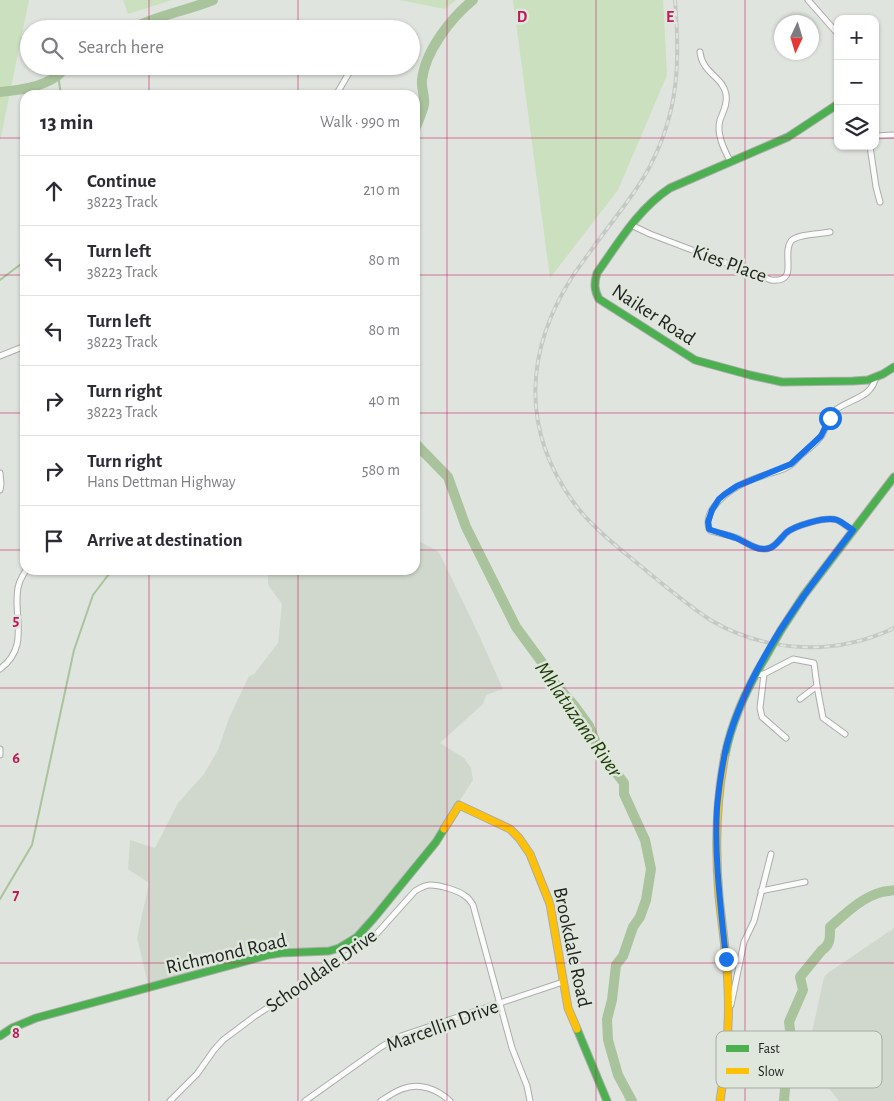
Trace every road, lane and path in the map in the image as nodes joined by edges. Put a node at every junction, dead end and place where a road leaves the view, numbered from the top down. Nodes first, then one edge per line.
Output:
1 (808, 0) edge
2 (834, 29) edge
3 (700, 52) dead end
4 (348, 75) edge
5 (339, 90) edge
6 (836, 105) edge
7 (894, 135) edge
8 (879, 136) edge
9 (871, 150) edge
10 (730, 161) junction
11 (880, 202) dead end
12 (631, 225) junction
13 (830, 232) dead end
14 (20, 348) edge
15 (0, 356) edge
16 (894, 367) edge
17 (876, 376) junction
18 (0, 474) edge
19 (894, 477) edge
20 (0, 490) edge
21 (853, 530) junction
22 (23, 575) edge
23 (0, 669) edge
24 (764, 674) junction
25 (754, 675) junction
26 (817, 686) junction
27 (800, 698) dead end
28 (845, 734) dead end
29 (786, 738) dead end
30 (0, 749) edge
31 (0, 755) edge
32 (458, 805) joint
33 (771, 854) dead end
34 (804, 882) dead end
35 (762, 891) junction
36 (563, 982) junction
37 (500, 1003) junction
38 (729, 1015) junction
39 (728, 1031) edge
40 (0, 1036) edge
41 (722, 1088) edge
42 (170, 1101) edge
43 (304, 1101) edge
44 (381, 1101) edge
45 (450, 1101) edge
46 (530, 1101) edge
47 (607, 1101) edge
48 (720, 1101) edge

1 - 2 street
3 - 10 street
4 - 5 street
6 - 10 street, Naiker Road
7 - 8 street
9 - 11 street
10 - 12 street, Naiker Road
12 - 13 street, Kies Place
12 - 17 street, Naiker Road
14 - 15 street
16 - 17 street, Naiker Road
17 - 21 street
18 - 20 street
19 - 21 street
21 - 25 street, bridge
22 - 23 street
24 - 25 street
24 - 26 street
24 - 29 street
25 - 38 street
26 - 27 street
26 - 28 street
30 - 31 street
32 - 36 street, Brookdale Road
32 - 40 street, Richmond Road
33 - 35 street
34 - 35 street
35 - 38 street
36 - 37 street, Marcellin Drive
36 - 47 street, Brookdale Road
37 - 42 street, Schooldale Drive
37 - 43 street, Marcellin Drive
37 - 46 street
38 - 39 street
41 - 48 street
44 - 45 street

